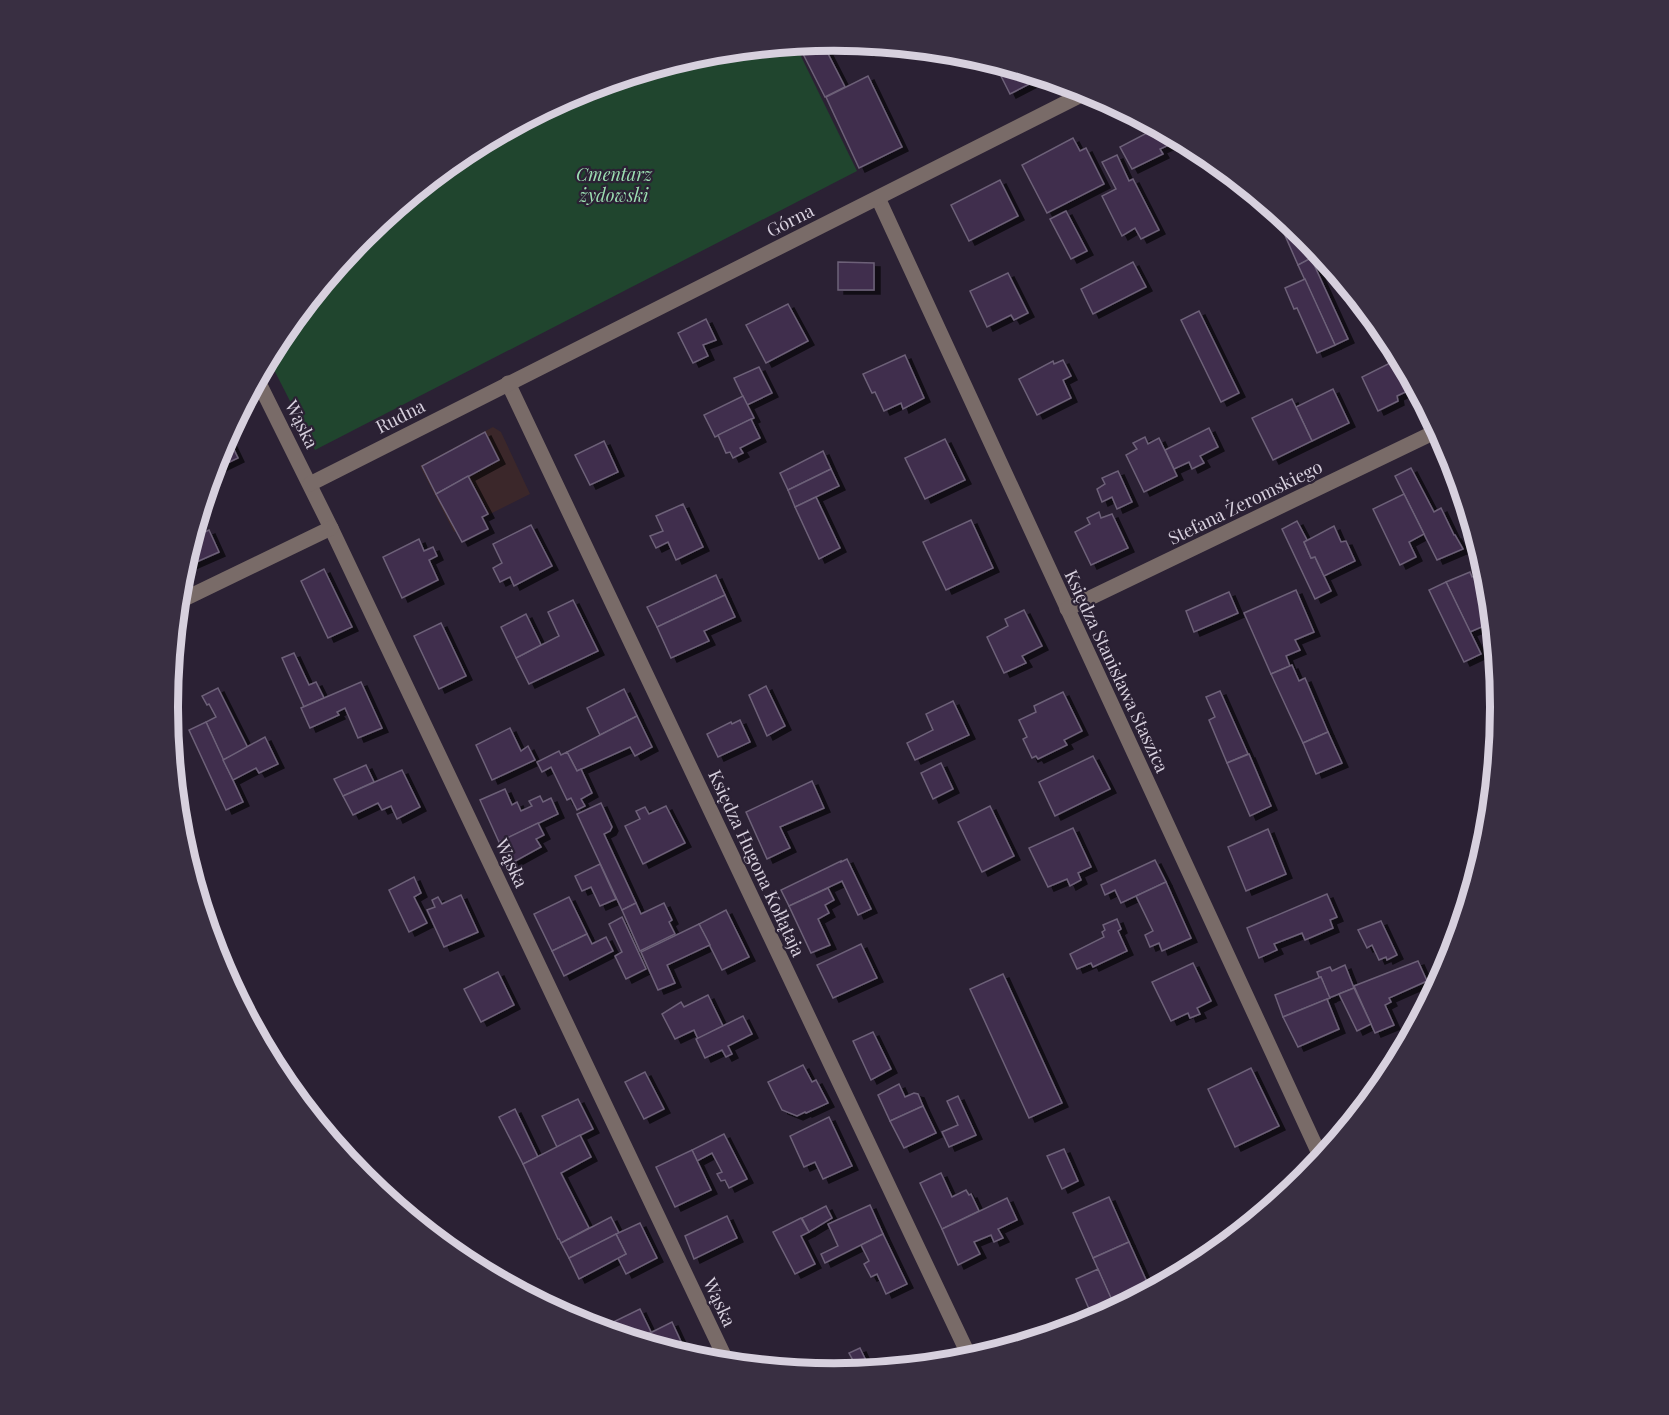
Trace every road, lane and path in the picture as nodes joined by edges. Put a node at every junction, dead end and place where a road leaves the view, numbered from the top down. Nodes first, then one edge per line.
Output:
1 (1076, 97) edge
2 (878, 198) junction
3 (508, 383) junction
4 (261, 388) edge
5 (1431, 434) edge
6 (310, 484) junction
7 (331, 528) junction
8 (188, 597) edge
9 (1067, 609) junction
10 (1318, 1151) edge
11 (966, 1350) edge
12 (723, 1354) edge

1 - 2 street, Górna
2 - 3 street, Górna
2 - 9 street, Księdza Stanisława Staszica
3 - 6 street, Rudna
3 - 11 street, Księdza Hugona Kołłątaja
4 - 6 street, Wąska
5 - 9 street, Stefana Żeromskiego
6 - 7 street, Wąska
7 - 8 street
7 - 12 street, Wąska
9 - 10 street, Księdza Stanisława Staszica

